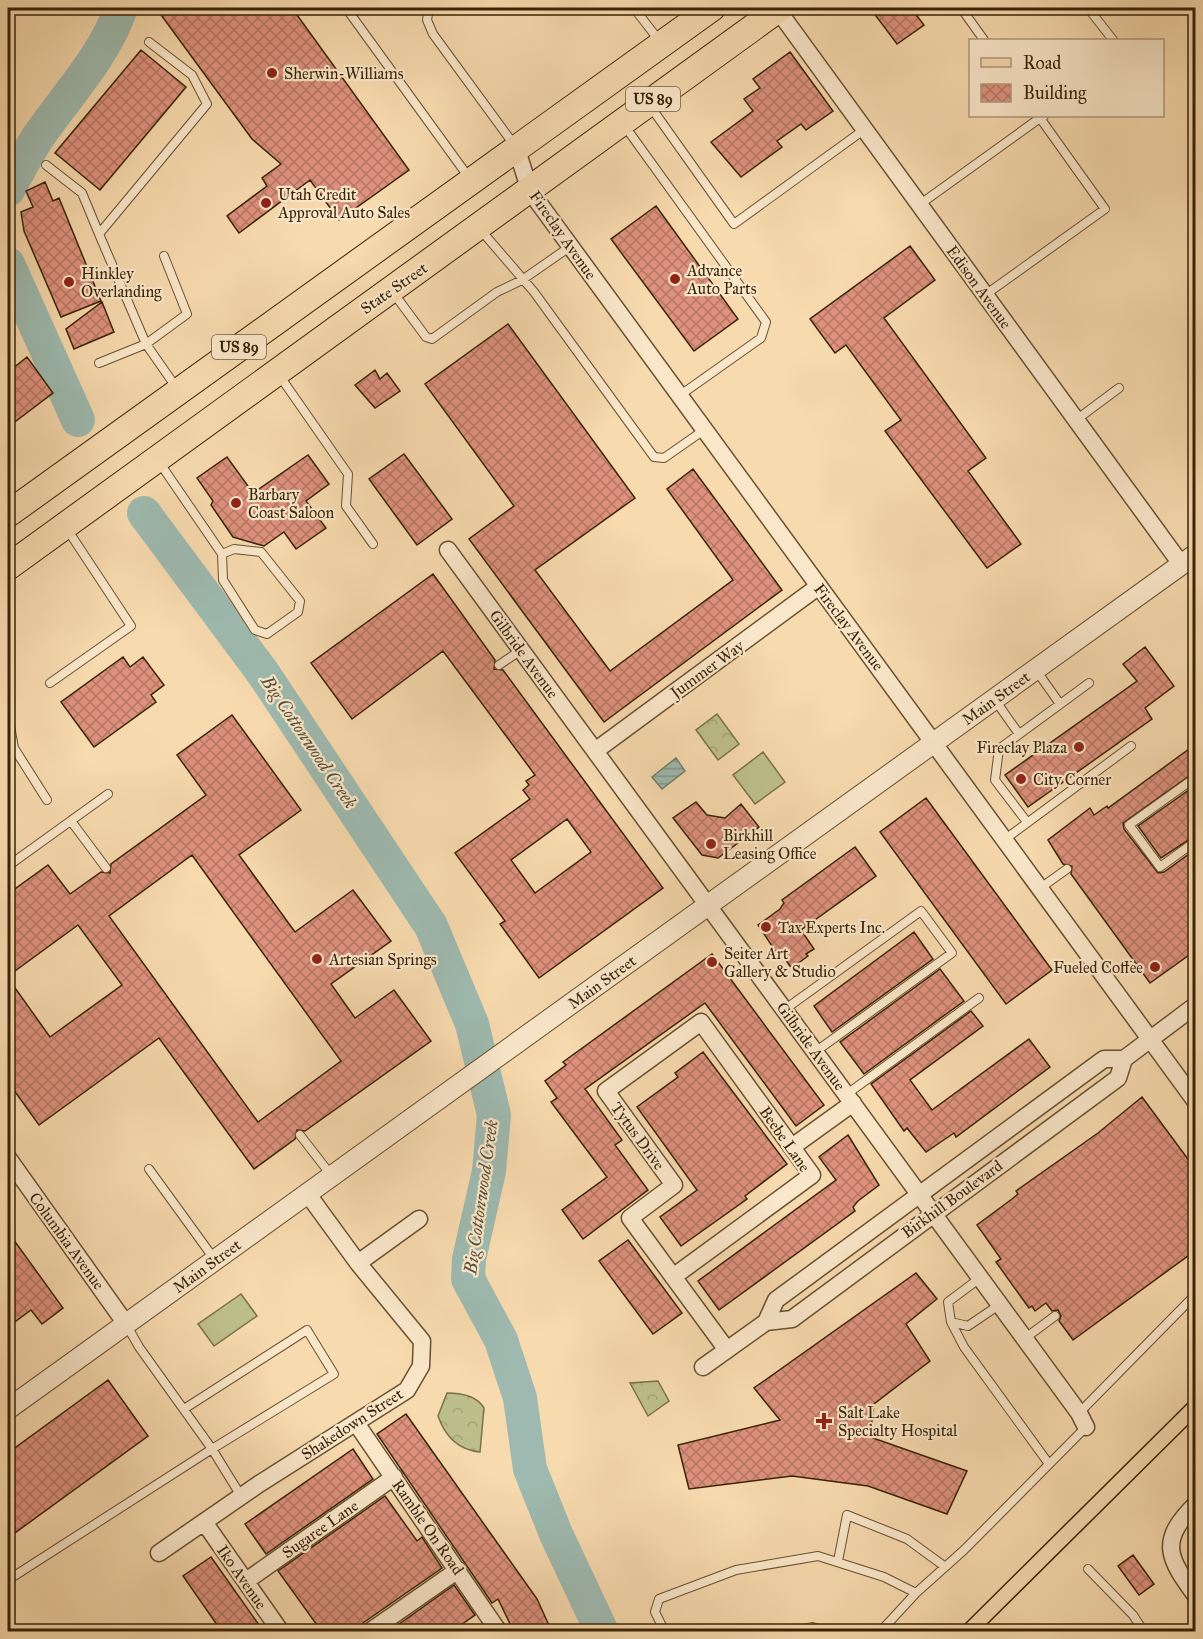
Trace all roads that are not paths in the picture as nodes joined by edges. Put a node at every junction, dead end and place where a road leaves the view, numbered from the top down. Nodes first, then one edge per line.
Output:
1 (346, 8) edge
2 (429, 8) edge
3 (634, 8) edge
4 (712, 8) edge
5 (779, 8) edge
6 (961, 8) edge
7 (1088, 8) edge
8 (1165, 8) edge
9 (1171, 8) edge
10 (983, 39) edge
11 (1112, 39) edge
12 (149, 42) dead end
13 (662, 45) junction
14 (648, 104) junction
15 (1040, 117) edge
16 (1042, 117) edge
17 (622, 122) junction
18 (865, 129) junction
19 (516, 147) junction
20 (46, 165) dead end
21 (470, 179) junction
22 (530, 191) junction
23 (919, 205) junction
24 (478, 228) junction
25 (99, 234) junction
26 (571, 246) junction
27 (164, 256) dead end
28 (522, 280) junction
29 (391, 290) junction
30 (985, 295) junction
31 (146, 344) junction
32 (99, 363) dead end
33 (277, 372) junction
34 (1119, 388) dead end
35 (179, 390) junction
36 (679, 396) junction
37 (1076, 420) junction
38 (704, 430) junction
39 (157, 459) junction
40 (8, 514) edge
41 (65, 526) junction
42 (373, 544) dead end
43 (448, 550) dead end
44 (222, 554) junction
45 (1191, 559) edge
46 (8, 567) edge
47 (819, 586) junction
48 (521, 650) junction
49 (499, 665) dead end
50 (1035, 669) junction
51 (50, 683) dead end
52 (1089, 683) dead end
53 (994, 699) junction
54 (1060, 704) junction
55 (8, 715) edge
56 (1019, 734) junction
57 (934, 743) junction
58 (1131, 746) dead end
59 (595, 751) junction
60 (1196, 777) edge
61 (108, 794) dead end
62 (47, 800) dead end
63 (71, 821) junction
64 (1027, 822) junction
65 (1003, 840) junction
66 (1196, 841) edge
67 (8, 866) edge
68 (106, 868) dead end
69 (1067, 869) dead end
70 (1039, 889) junction
71 (708, 905) junction
72 (979, 998) dead end
73 (1196, 1005) edge
74 (784, 1010) junction
75 (701, 1022) joint
76 (1150, 1039) junction
77 (815, 1052) junction
78 (1124, 1059) junction
79 (850, 1099) junction
80 (1196, 1102) edge
81 (300, 1135) dead end
82 (792, 1147) junction
83 (8, 1158) edge
84 (149, 1169) dead end
85 (331, 1175) junction
86 (307, 1193) junction
87 (920, 1194) junction
88 (933, 1213) junction
89 (419, 1219) dead end
90 (215, 1260) junction
91 (358, 1263) junction
92 (673, 1277) junction
93 (980, 1278) junction
94 (1196, 1294) edge
95 (999, 1305) junction
96 (1055, 1316) dead end
97 (766, 1322) junction
98 (951, 1322) junction
99 (126, 1324) junction
100 (1024, 1339) junction
101 (727, 1350) junction
102 (703, 1367) dead end
103 (8, 1409) edge
104 (184, 1409) junction
105 (1082, 1420) junction
106 (356, 1423) junction
107 (212, 1449) junction
108 (1049, 1464) junction
109 (394, 1477) junction
110 (241, 1496) junction
111 (1196, 1504) edge
112 (204, 1522) junction
113 (159, 1553) dead end
114 (838, 1561) junction
115 (944, 1566) junction
116 (1088, 1569) dead end
117 (458, 1570) junction
118 (8, 1580) edge
119 (246, 1581) junction
120 (916, 1593) junction
121 (1196, 1596) edge
122 (281, 1632) edge
123 (369, 1632) edge
124 (499, 1632) edge
125 (665, 1632) edge
126 (792, 1632) edge
127 (826, 1632) edge
128 (880, 1632) edge
129 (1144, 1632) edge

1 - 21 lane
2 - 19 lane
3 - 13 lane
4 - 13 main road, US 89
5 - 14 main road, State Street / US 89
5 - 18 street, Edison Avenue
6 - 10 lane
7 - 11 lane
8 - 9 lane
12 - 25 lane
13 - 19 main road, US 89
14 - 17 main road, State Street / US 89
14 - 18 lane
15 - 23 lane
16 - 30 lane
17 - 22 main road, State Street / US 89
17 - 36 lane
18 - 23 street, Edison Avenue
19 - 21 main road, US 89
19 - 22 street, Fireclay Avenue
20 - 25 lane
21 - 35 main road, US 89
22 - 24 main road, State Street / US 89
22 - 26 street, Fireclay Avenue
23 - 30 street, Edison Avenue
24 - 28 lane
24 - 29 main road, State Street / US 89
25 - 31 lane
26 - 28 lane
26 - 36 street, Fireclay Avenue
27 - 31 lane
28 - 29 lane
28 - 38 lane
29 - 33 main road, State Street / US 89
30 - 37 street, Edison Avenue
31 - 32 lane
31 - 35 lane
33 - 39 main road, State Street / US 89
33 - 42 lane
34 - 37 lane
35 - 40 main road, US 89
36 - 38 street, Fireclay Avenue
37 - 45 street, Edison Avenue
38 - 47 street, Fireclay Avenue
39 - 41 main road, State Street / US 89
39 - 44 lane
41 - 46 main road, State Street / US 89
41 - 51 lane
43 - 48 street, Gilbride Avenue
44 - 44 lane
45 - 50 street, Main Street
47 - 57 street, Fireclay Avenue
47 - 59 street, Jummer Way
48 - 49 lane
48 - 59 street, Gilbride Avenue
50 - 53 street, Main Street
50 - 54 lane
52 - 54 lane
53 - 56 lane
53 - 57 street, Main Street
54 - 56 lane
55 - 62 lane
56 - 64 lane
57 - 65 street, Fireclay Avenue
57 - 71 street, Main Street
58 - 64 lane
59 - 71 street, Gilbride Avenue
60 - 66 lane
61 - 63 lane
63 - 67 lane
63 - 68 lane
64 - 65 lane
65 - 70 street, Fireclay Avenue
69 - 70 lane
70 - 76 street, Fireclay Avenue
71 - 74 street, Gilbride Avenue
71 - 85 street, Main Street
72 - 79 lane
73 - 76 street, Birkhill Boulevard
74 - 77 street, Gilbride Avenue
74 - 77 lane
75 - 82 street, Beebe Lane
75 - 92 street, Tytus Drive
76 - 78 street, Birkhill Boulevard
76 - 80 street, Fireclay Avenue
77 - 79 street, Gilbride Avenue
78 - 87 street, Birkhill Boulevard
78 - 88 street, Birkhill Boulevard
79 - 82 street
79 - 87 street, Gilbride Avenue
81 - 85 lane
82 - 92 street, Beebe Lane
83 - 99 street, Columbia Avenue
84 - 90 lane
85 - 86 street, Main Street
86 - 90 street, Main Street
86 - 91 street, Shakedown Street
87 - 88 street, Gilbride Avenue
87 - 97 street, Birkhill Boulevard
88 - 93 street, Gilbride Avenue
88 - 97 street, Birkhill Boulevard
89 - 91 street
90 - 99 street, Main Street
91 - 106 street, Shakedown Street
92 - 101 street, Tytus Drive
93 - 95 street, Gilbride Avenue
93 - 98 lane
94 - 105 lane
95 - 98 lane
95 - 100 street, Gilbride Avenue
96 - 100 lane
97 - 101 street, Birkhill Boulevard
98 - 108 lane
99 - 103 street, Main Street
99 - 104 lane
100 - 105 street, Gilbride Avenue
101 - 102 street, Birkhill Boulevard
104 - 107 lane
104 - 107 lane
105 - 108 lane
106 - 109 street, Ramble On Road
106 - 110 street, Shakedown Street
107 - 110 lane
107 - 118 lane
108 - 115 lane
109 - 117 street, Ramble On Road
109 - 119 street, Sugaree Lane
110 - 112 street, Shakedown Street
111 - 121 street
112 - 113 street, Shakedown Street
112 - 119 street, Iko Avenue
114 - 115 lane
114 - 120 lane
114 - 125 lane
115 - 120 lane
116 - 129 lane
117 - 123 street
117 - 124 street, Ramble On Road
119 - 122 street, Iko Avenue
120 - 128 lane
126 - 127 lane

